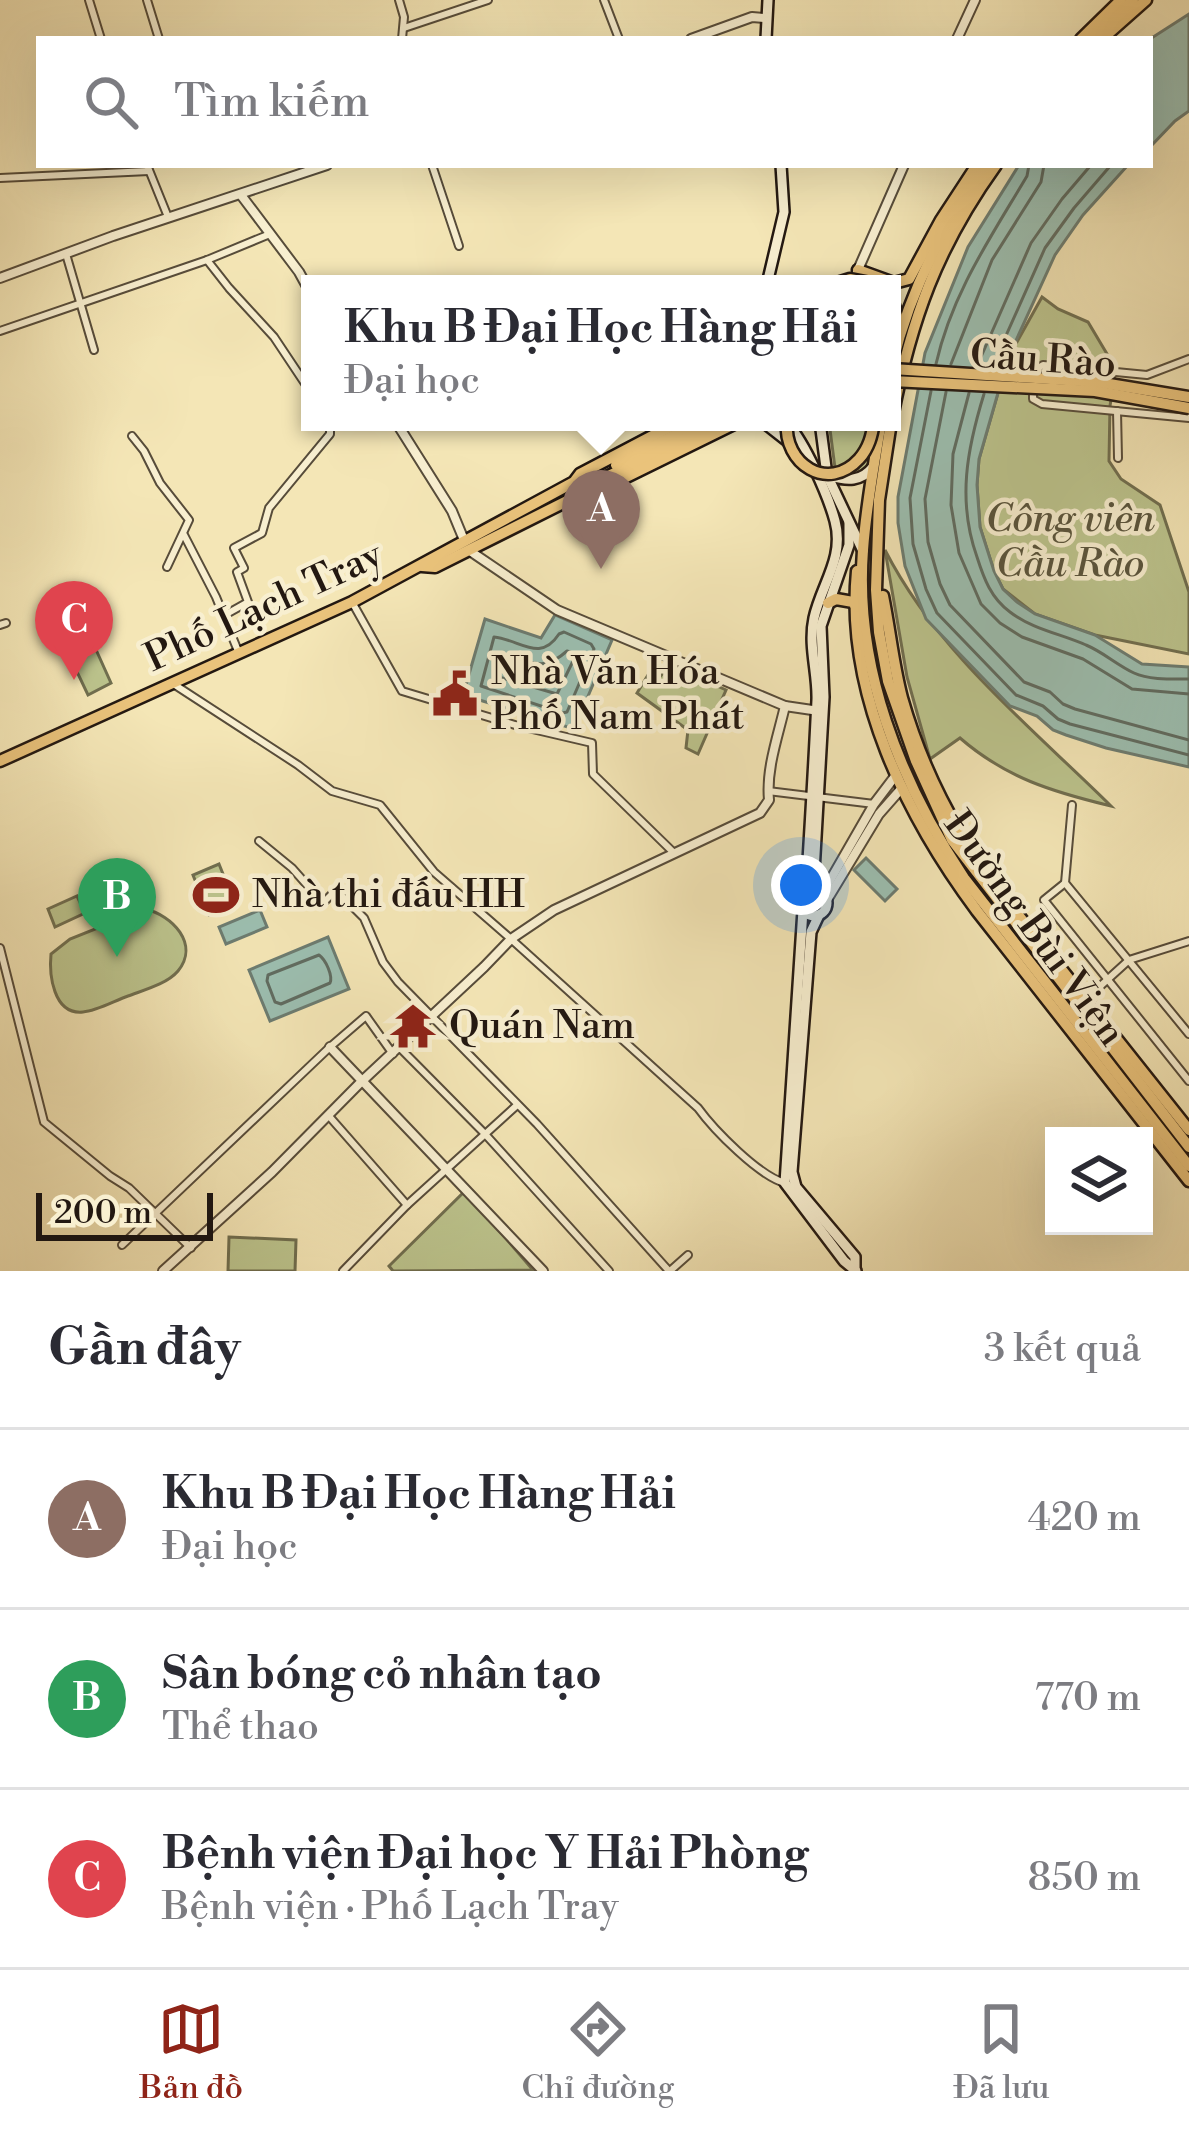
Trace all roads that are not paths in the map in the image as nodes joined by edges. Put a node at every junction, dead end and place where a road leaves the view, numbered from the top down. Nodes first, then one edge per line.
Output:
1 (89, 0) edge
2 (147, 0) edge
3 (399, 0) edge
4 (488, 0) edge
5 (604, 0) edge
6 (768, 0) edge
7 (974, 0) edge
8 (1121, 0) edge
9 (1133, 0) edge
10 (1146, 0) edge
11 (765, 18) junction
12 (404, 28) junction
13 (100, 36) edge
14 (159, 36) edge
15 (403, 36) edge
16 (618, 36) edge
17 (699, 36) edge
18 (766, 36) edge
19 (958, 36) edge
20 (1084, 36) edge
21 (1094, 36) edge
22 (1105, 36) edge
23 (148, 168) edge
24 (318, 168) edge
25 (433, 168) edge
26 (782, 168) edge
27 (903, 168) edge
28 (975, 168) edge
29 (985, 168) edge
30 (994, 168) edge
31 (116, 169) edge
32 (0, 178) edge
33 (241, 195) junction
34 (168, 218) junction
35 (945, 222) junction
36 (270, 234) junction
37 (459, 246) dead end
38 (66, 254) junction
39 (207, 260) junction
40 (858, 270) junction
41 (769, 275) edge
42 (855, 275) edge
43 (872, 275) edge
44 (301, 276) edge
45 (0, 278) edge
46 (901, 282) edge
47 (80, 304) junction
48 (0, 331) edge
49 (901, 335) edge
50 (94, 350) dead end
51 (1189, 359) edge
52 (901, 368) edge
53 (301, 378) edge
54 (901, 381) edge
55 (901, 384) edge
56 (1189, 397) edge
57 (1189, 408) edge
58 (1117, 412) junction
59 (1189, 418) edge
60 (330, 431) edge
61 (402, 431) edge
62 (662, 431) edge
63 (684, 431) edge
64 (699, 431) edge
65 (719, 431) edge
66 (774, 431) edge
67 (786, 431) edge
68 (793, 431) edge
69 (821, 431) edge
70 (874, 431) edge
71 (877, 431) edge
72 (890, 431) edge
73 (132, 436) dead end
74 (1118, 458) dead end
75 (809, 459) junction
76 (873, 467) junction
77 (827, 475) junction
78 (602, 476) junction
79 (577, 488) junction
80 (836, 523) junction
81 (849, 523) junction
82 (183, 533) junction
83 (466, 545) junction
84 (849, 545) junction
85 (861, 563) junction
86 (167, 567) dead end
87 (878, 574) junction
88 (352, 602) junction
89 (828, 603) junction
90 (856, 607) junction
91 (224, 616) junction
92 (238, 652) junction
93 (172, 683) junction
94 (785, 706) junction
95 (819, 711) junction
96 (0, 761) edge
97 (896, 775) junction
98 (901, 789) junction
99 (767, 791) junction
100 (814, 797) junction
101 (936, 797) junction
102 (874, 803) junction
103 (1072, 805) dead end
104 (260, 841) dead end
105 (674, 853) junction
106 (810, 872) junction
107 (1065, 883) junction
108 (806, 893) junction
109 (822, 894) junction
110 (994, 896) junction
111 (984, 905) junction
112 (803, 910) junction
113 (819, 915) junction
114 (512, 939) junction
115 (1189, 940) edge
116 (0, 948) edge
117 (1129, 960) junction
118 (1108, 978) junction
119 (1082, 1002) junction
120 (433, 1016) junction
121 (1189, 1034) edge
122 (329, 1047) junction
123 (396, 1050) junction
124 (1189, 1081) edge
125 (361, 1082) junction
126 (516, 1106) junction
127 (328, 1115) junction
128 (1189, 1130) edge
129 (485, 1134) junction
130 (1189, 1147) edge
131 (1189, 1166) edge
132 (448, 1169) junction
133 (1189, 1181) edge
134 (789, 1182) junction
135 (407, 1205) junction
136 (156, 1212) junction
137 (122, 1245) dead end
138 (191, 1248) junction
139 (688, 1255) dead end
140 (176, 1261) junction
141 (163, 1271) edge
142 (186, 1271) edge
143 (343, 1271) edge
144 (543, 1271) edge
145 (609, 1271) edge
146 (670, 1271) edge
147 (854, 1271) edge

1 - 13 street
2 - 14 street
3 - 12 street
4 - 12 street
5 - 16 street
6 - 11 main road
7 - 19 street
8 - 20 main road
9 - 21 main road
10 - 22 main road
11 - 17 street
11 - 18 main road
12 - 15 street
23 - 31 street
23 - 34 street
24 - 33 street
25 - 37 street
26 - 41 main road
27 - 40 street
28 - 35 main road
29 - 35 main road
30 - 55 main road, Đường Bùi Viện
31 - 32 street
33 - 34 street
33 - 36 street
34 - 38 street
35 - 46 main road
35 - 49 main road
36 - 39 street
36 - 44 street
38 - 45 street
38 - 47 street
39 - 47 street
39 - 53 street
40 - 42 street
40 - 43 main road
47 - 48 street
47 - 50 street
51 - 58 street
52 - 56 main road, Cầu Rào, bridge
54 - 57 main road, Cầu Rào, bridge
58 - 59 street
58 - 74 street
60 - 91 street
61 - 83 street
62 - 79 main road, Phố Lạch Tray
63 - 78 main road
64 - 78 main road
65 - 79 main road, Phố Lạch Tray
66 - 75 main road
67 - 70 main road, bridge
68 - 75 main road
69 - 77 main road
71 - 76 main road, Đường Bùi Viện
72 - 87 main road, Đường Bùi Viện
73 - 82 street
75 - 80 main road
76 - 77 main road
76 - 85 main road, Đường Bùi Viện
77 - 81 main road
78 - 79 main road
79 - 83 main road, Phố Lạch Tray
80 - 84 main road
80 - 95 main road
81 - 84 main road
81 - 85 main road
82 - 86 street
82 - 91 street
83 - 88 main road, Phố Lạch Tray
83 - 94 street
84 - 85 main road
84 - 89 main road
85 - 87 main road
85 - 90 main road, Đường Bùi Viện
85 - 111 main road, Đường Bùi Viện
87 - 101 main road, Đường Bùi Viện
88 - 92 main road, Phố Lạch Tray
88 - 105 street
89 - 90 main road
89 - 95 main road
90 - 97 main road, Đường Bùi Viện
91 - 92 street
92 - 93 main road, Phố Lạch Tray
93 - 96 main road, Phố Lạch Tray
93 - 114 street
94 - 95 street
94 - 99 street
95 - 100 main road
97 - 98 main road, Đường Bùi Viện
97 - 102 street
98 - 109 street
98 - 133 main road, Đường Bùi Viện
99 - 100 street
99 - 105 street
100 - 102 street
100 - 106 main road
101 - 110 main road, Đường Bùi Viện
101 - 119 main road, Đường Bùi Viện
102 - 109 street
103 - 107 street
104 - 120 street
105 - 114 street
106 - 108 main road
106 - 109 main road
107 - 117 street
107 - 118 street
108 - 109 main road
108 - 112 main road
109 - 113 main road
110 - 111 main road
110 - 119 main road, Đường Bùi Viện
111 - 131 main road, Đường Bùi Viện
112 - 113 main road
112 - 134 main road
113 - 134 main road
114 - 120 street
114 - 134 street
115 - 117 street
116 - 136 street
117 - 118 street
117 - 121 street
118 - 119 street
118 - 124 street
119 - 128 main road, Đường Bùi Viện
119 - 130 main road, Đường Bùi Viện
120 - 123 street
120 - 126 street
122 - 123 street
122 - 125 street
122 - 136 street
123 - 125 street
123 - 129 street
125 - 127 street
125 - 132 street
126 - 129 street
126 - 146 street
127 - 135 street
127 - 138 street
129 - 132 street
129 - 145 street
132 - 135 street
132 - 144 street
134 - 147 main road
135 - 143 street
136 - 137 street
136 - 138 street
138 - 140 street
139 - 146 street
140 - 141 street
140 - 142 street

